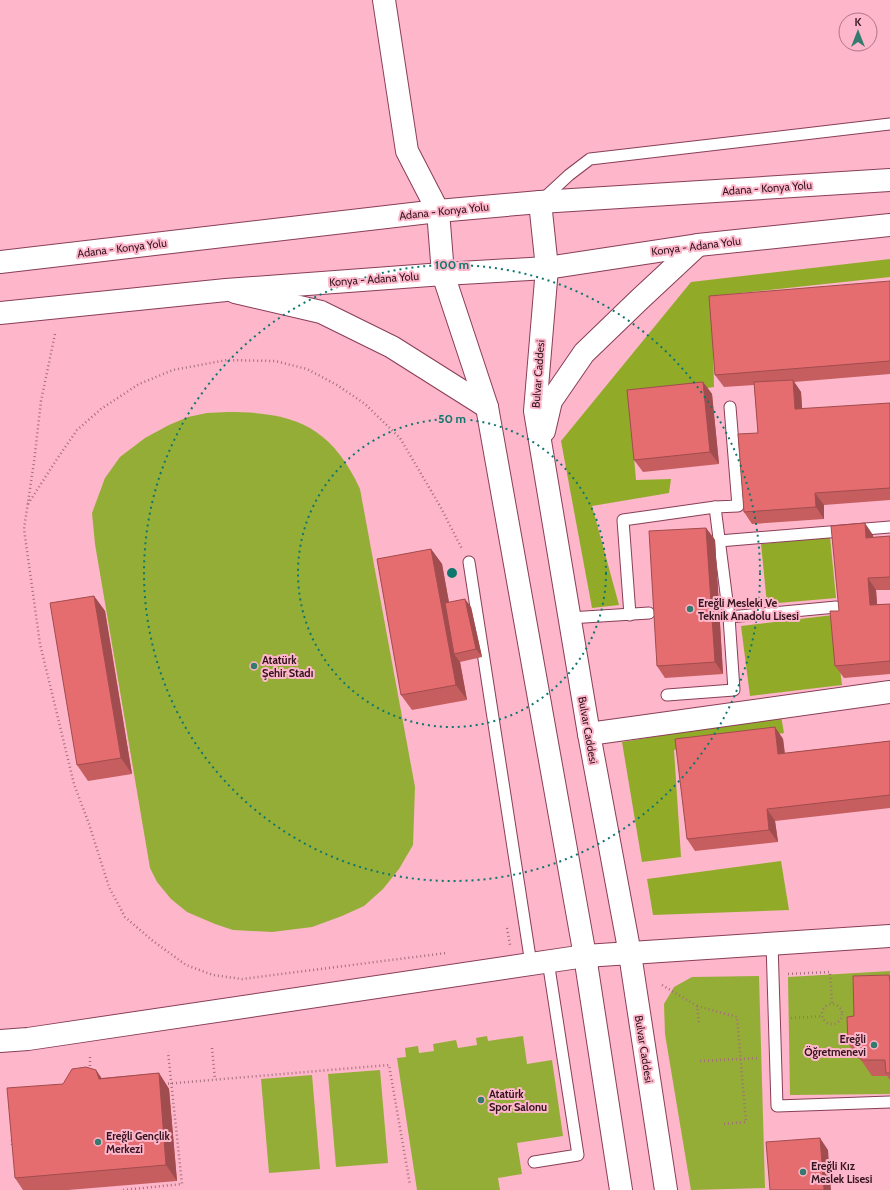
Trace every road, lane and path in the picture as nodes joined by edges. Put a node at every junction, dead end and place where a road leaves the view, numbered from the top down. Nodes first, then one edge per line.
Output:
1 (384, 0) edge
2 (890, 124) edge
3 (890, 180) edge
4 (540, 202) junction
5 (438, 211) junction
6 (890, 225) edge
7 (698, 245) junction
8 (0, 262) edge
9 (546, 268) junction
10 (443, 274) junction
11 (226, 290) junction
12 (0, 313) edge
13 (55, 334) dead end
14 (487, 407) junction
15 (730, 408) dead end
16 (540, 445) junction
17 (27, 506) junction
18 (715, 507) junction
19 (890, 527) edge
20 (719, 542) junction
21 (469, 562) joint
22 (836, 607) edge
23 (649, 613) dead end
24 (630, 615) junction
25 (729, 617) junction
26 (569, 618) junction
27 (890, 692) edge
28 (667, 695) dead end
29 (589, 734) junction
30 (507, 922) dead end
31 (890, 936) edge
32 (772, 943) junction
33 (502, 946) dead end
34 (447, 953) dead end
35 (630, 954) junction
36 (585, 956) junction
37 (539, 962) junction
38 (773, 975) junction
39 (662, 985) dead end
40 (832, 1004) junction
41 (697, 1006) junction
42 (822, 1016) junction
43 (775, 1019) junction
44 (699, 1023) dead end
45 (0, 1041) edge
46 (212, 1048) dead end
47 (168, 1052) dead end
48 (90, 1057) dead end
49 (776, 1057) junction
50 (741, 1059) junction
51 (700, 1061) dead end
52 (90, 1077) edge
53 (216, 1080) junction
54 (164, 1084) dead end
55 (171, 1084) junction
56 (890, 1102) edge
57 (722, 1124) dead end
58 (12, 1140) edge
59 (12, 1148) edge
60 (534, 1162) dead end
61 (410, 1185) dead end
62 (124, 1190) edge
63 (621, 1190) edge
64 (666, 1190) edge

1 - 5 main road
2 - 4 lane
3 - 4 main road, Adana - Konya Yolu
4 - 5 main road, Adana - Konya Yolu
4 - 9 main road, Bulvar Caddesi
5 - 8 main road, Adana - Konya Yolu
5 - 10 main road
6 - 7 main road, Konya - Adana Yolu
7 - 9 main road, Konya - Adana Yolu
7 - 16 main road
9 - 10 main road, Konya - Adana Yolu
9 - 16 main road, Bulvar Caddesi
10 - 11 main road, Konya - Adana Yolu
10 - 14 main road
11 - 12 main road, Konya - Adana Yolu
11 - 14 main road
13 - 17 path
14 - 36 main road
15 - 18 lane
16 - 26 main road, Bulvar Caddesi
17 - 21 path
17 - 34 path
18 - 20 lane
18 - 24 lane
19 - 20 lane
20 - 25 lane
21 - 37 lane
22 - 25 lane
23 - 24 lane
24 - 26 lane
25 - 28 lane
26 - 29 main road, Bulvar Caddesi
27 - 29 main road
29 - 35 main road, Bulvar Caddesi
30 - 33 path
31 - 32 main road
32 - 35 main road
32 - 38 lane
35 - 36 main road
35 - 64 main road, Bulvar Caddesi
36 - 37 main road
36 - 63 main road
37 - 45 main road
37 - 60 lane
38 - 40 path
38 - 43 lane
39 - 41 path
40 - 42 path
40 - 42 path
41 - 44 path
41 - 50 path
42 - 43 path
43 - 49 lane
46 - 53 path
47 - 55 path
48 - 52 path
49 - 50 path
49 - 56 lane
50 - 51 path
50 - 57 path
53 - 55 path
53 - 61 path
54 - 55 path
55 - 62 path
58 - 59 path

